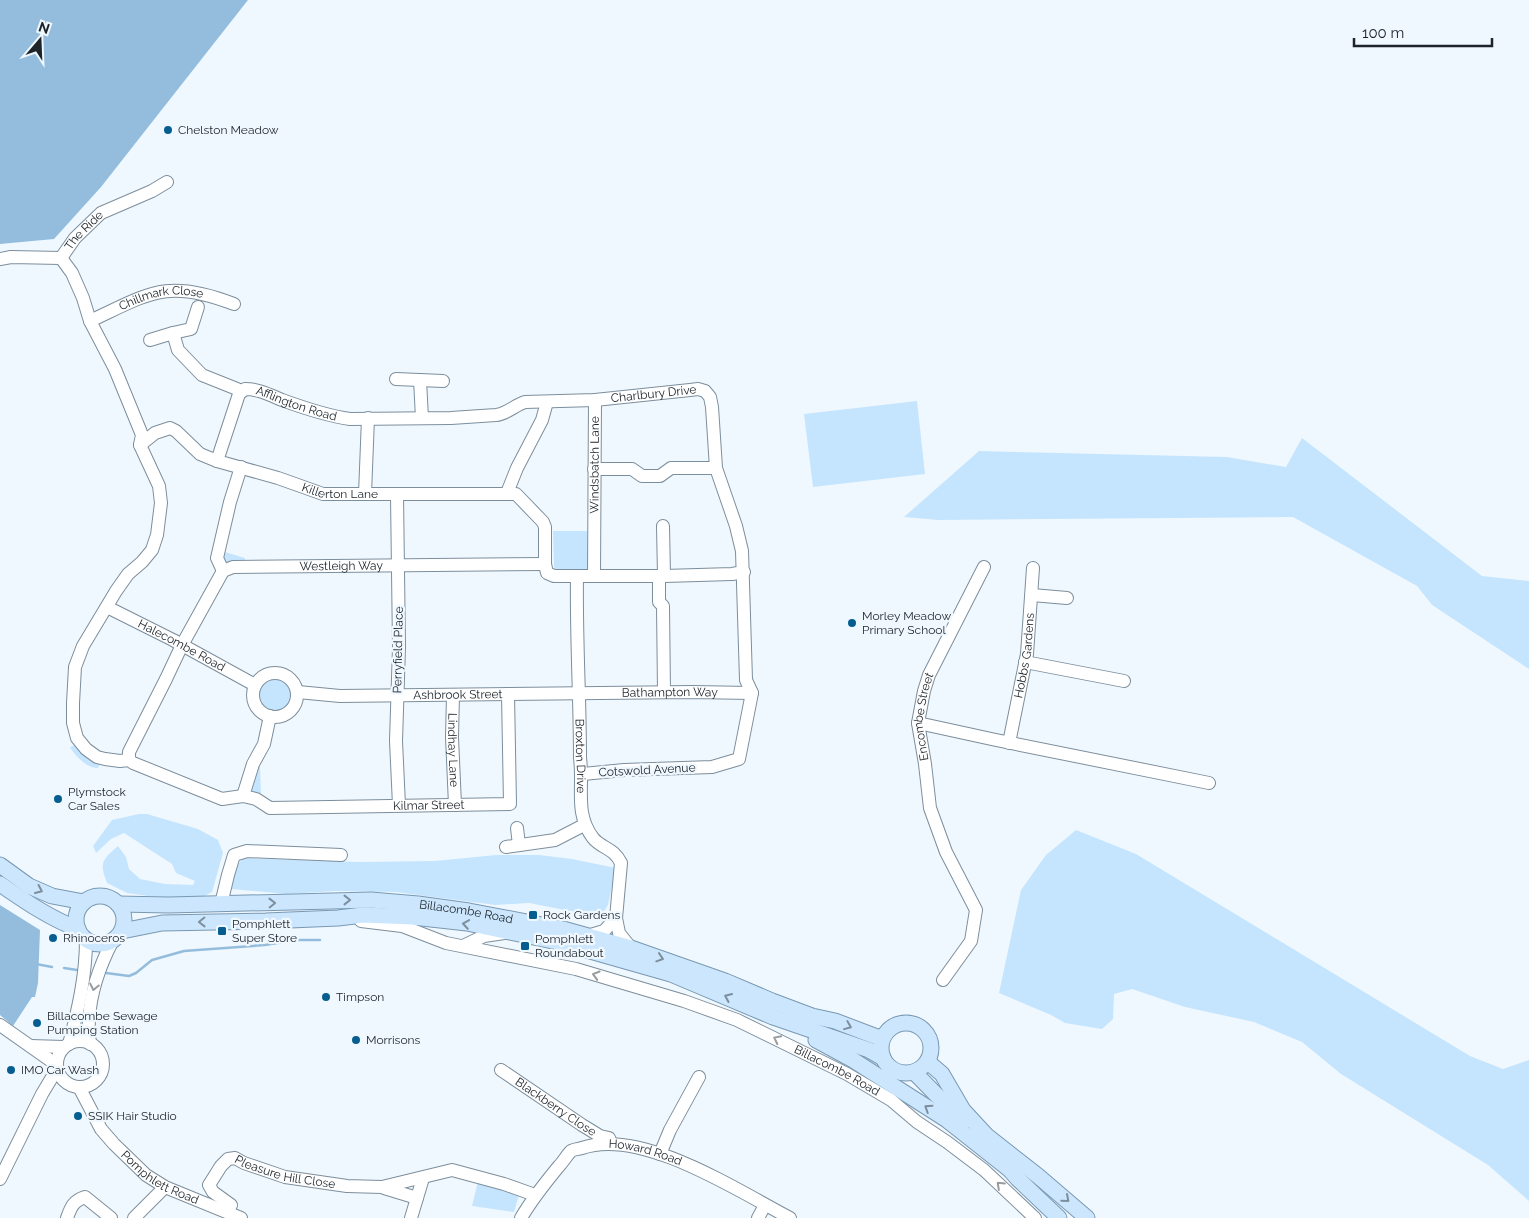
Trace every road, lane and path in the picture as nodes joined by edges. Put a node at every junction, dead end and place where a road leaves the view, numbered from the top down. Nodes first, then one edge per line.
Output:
1 (166, 182) dead end
2 (61, 258) junction
3 (0, 259) edge
4 (234, 304) dead end
5 (198, 307) dead end
6 (90, 322) junction
7 (174, 332) junction
8 (150, 340) dead end
9 (396, 379) dead end
10 (420, 380) junction
11 (443, 382) dead end
12 (242, 390) junction
13 (595, 400) junction
14 (546, 402) junction
15 (368, 418) junction
16 (422, 418) junction
17 (140, 444) junction
18 (217, 461) junction
19 (241, 467) junction
20 (716, 468) junction
21 (594, 469) junction
22 (507, 493) junction
23 (365, 494) junction
24 (397, 495) junction
25 (663, 526) dead end
26 (545, 564) junction
27 (398, 565) junction
28 (984, 567) dead end
29 (1033, 568) dead end
30 (223, 571) junction
31 (744, 572) junction
32 (577, 576) junction
33 (594, 576) junction
34 (662, 576) junction
35 (1032, 595) junction
36 (1067, 598) dead end
37 (107, 607) junction
38 (182, 645) junction
39 (1025, 662) junction
40 (1124, 681) dead end
41 (255, 685) junction
42 (298, 692) junction
43 (664, 692) junction
44 (584, 693) junction
45 (752, 693) junction
46 (508, 694) junction
47 (453, 695) junction
48 (397, 696) junction
49 (270, 716) junction
50 (918, 723) junction
51 (1005, 742) junction
52 (129, 760) junction
53 (583, 774) junction
54 (1209, 783) dead end
55 (243, 796) junction
56 (398, 805) junction
57 (455, 805) junction
58 (584, 825) junction
59 (518, 828) dead end
60 (342, 855) dead end
61 (0, 865) edge
62 (0, 884) edge
63 (84, 902) junction
64 (118, 904) junction
65 (221, 904) junction
66 (338, 918) junction
67 (616, 918) junction
68 (514, 932) junction
69 (82, 935) junction
70 (117, 936) junction
71 (586, 936) junction
72 (463, 946) junction
73 (631, 948) junction
74 (943, 980) dead end
75 (773, 1017) junction
76 (0, 1025) edge
77 (883, 1037) junction
78 (90, 1044) junction
79 (30, 1046) junction
80 (66, 1046) junction
81 (883, 1058) junction
82 (928, 1062) junction
83 (57, 1067) junction
84 (501, 1070) dead end
85 (914, 1072) junction
86 (699, 1077) dead end
87 (94, 1082) junction
88 (73, 1086) junction
89 (42, 1094) junction
90 (95, 1115) junction
91 (611, 1143) junction
92 (660, 1154) junction
93 (1009, 1168) junction
94 (422, 1178) junction
95 (0, 1179) edge
96 (165, 1187) junction
97 (382, 1187) junction
98 (535, 1196) junction
99 (417, 1198) junction
100 (765, 1205) junction
101 (228, 1212) junction
102 (67, 1218) edge
103 (112, 1218) edge
104 (134, 1218) edge
105 (241, 1218) edge
106 (411, 1218) edge
107 (521, 1218) edge
108 (758, 1218) edge
109 (790, 1218) edge
110 (1035, 1218) edge
111 (1059, 1218) edge
112 (1087, 1218) edge

1 - 2 street, The Ride
2 - 3 street, The Ride
2 - 6 street
4 - 6 street, Chillmark Close
5 - 7 street
6 - 17 street
7 - 8 street
7 - 12 street
9 - 10 street
10 - 11 street
10 - 16 street
12 - 15 street, Afflington Road
12 - 18 street, Afflington Road
13 - 14 street, Charlbury Drive
13 - 20 street, Charlbury Drive
13 - 21 street, Windsbatch Lane
14 - 16 street, Afflington Road
14 - 22 street
15 - 16 street, Afflington Road
15 - 23 street
17 - 18 street, Killerton Lane
17 - 37 street
18 - 19 street, Killerton Lane
19 - 23 street, Killerton Lane
19 - 30 street
20 - 21 street
20 - 31 street, Charlbury Drive
21 - 33 street, Windsbatch Lane
22 - 24 street, Killerton Lane
22 - 26 street
23 - 24 street, Killerton Lane
24 - 27 street, Perryfield Place
25 - 34 street
26 - 27 street, Westleigh Way
26 - 32 street
27 - 30 street, Westleigh Way
27 - 48 street, Perryfield Place
28 - 50 street, Encombe Street
29 - 35 street, Hobbs Gardens
30 - 38 street
31 - 34 street
31 - 45 street, Charlbury Drive
32 - 33 street
32 - 44 street, Broxton Drive
33 - 34 street
34 - 43 street
35 - 36 street
35 - 39 street, Hobbs Gardens
37 - 38 street, Halecombe Road
37 - 52 street
38 - 41 street, Halecombe Road
38 - 52 street
39 - 40 street
39 - 51 street, Hobbs Gardens
41 - 42 street
41 - 49 street
42 - 48 street, Ashbrook Street
42 - 49 street
43 - 44 street, Bathampton Way
43 - 45 street, Bathampton Way
44 - 46 street, Ashbrook Street
44 - 53 street, Broxton Drive
45 - 53 street, Cotswold Avenue
46 - 47 street, Ashbrook Street
46 - 57 street, Kilmar Street
47 - 48 street, Ashbrook Street
47 - 57 street, Lindhay Lane
48 - 56 street, Perryfield Place
49 - 55 street
50 - 51 street
50 - 74 street, Encombe Street
51 - 54 street
52 - 55 street, Kilmar Street
53 - 58 street, Broxton Drive
55 - 56 street, Kilmar Street
56 - 57 street, Kilmar Street
58 - 59 street
58 - 67 street
60 - 65 street
61 -> 63 main road
62 - 69 main road
63 - 64 main road
63 - 69 main road
64 - 65 main road, Billacombe Road
64 - 70 main road
65 -> 71 main road, Billacombe Road
68 -> 66 main road, Billacombe Road
66 -> 70 main road, Billacombe Road
66 - 72 street, Billacombe Road
67 - 71 street
67 - 73 street
68 - 72 street, Billacombe Road
75 -> 68 main road, Billacombe Road
69 - 70 main road
69 - 80 street
70 -> 78 street
71 - 73 main road, Billacombe Road
110 -> 72 street, Billacombe Road
73 -> 77 main road, Billacombe Road
75 - 81 main road, Billacombe Road
93 -> 75 main road, Billacombe Road
76 - 79 street
77 - 81 main road
77 - 82 main road
78 - 80 street
78 - 87 street
79 - 80 street
79 - 83 street
80 - 83 street
81 - 85 main road, Billacombe Road
82 - 85 main road
82 -> 112 main road
83 - 88 street
83 - 89 street
84 - 91 street, Blackberry Close
85 - 93 main road, Billacombe Road
86 - 92 street
87 - 88 street
87 - 90 street, Pomphlett Road
88 - 89 street
88 - 90 street, Pomphlett Road
89 - 95 street
90 - 96 street, Pomphlett Road
91 - 92 street, Howard Road
91 - 98 street, Howard Road
92 - 100 street, Howard Road
93 - 111 main road, Billacombe Road
94 - 97 street, Pleasure Hill Close
94 - 98 street, Pleasure Hill Close
94 - 99 street
96 - 101 street, Pomphlett Road
96 - 104 street
97 - 99 street, Pleasure Hill Close
97 - 101 street, Pleasure Hill Close
98 - 107 street, Howard Road
99 - 106 street
100 - 108 street
100 - 109 street, Howard Road
101 - 105 street, Pomphlett Road
102 - 103 street

